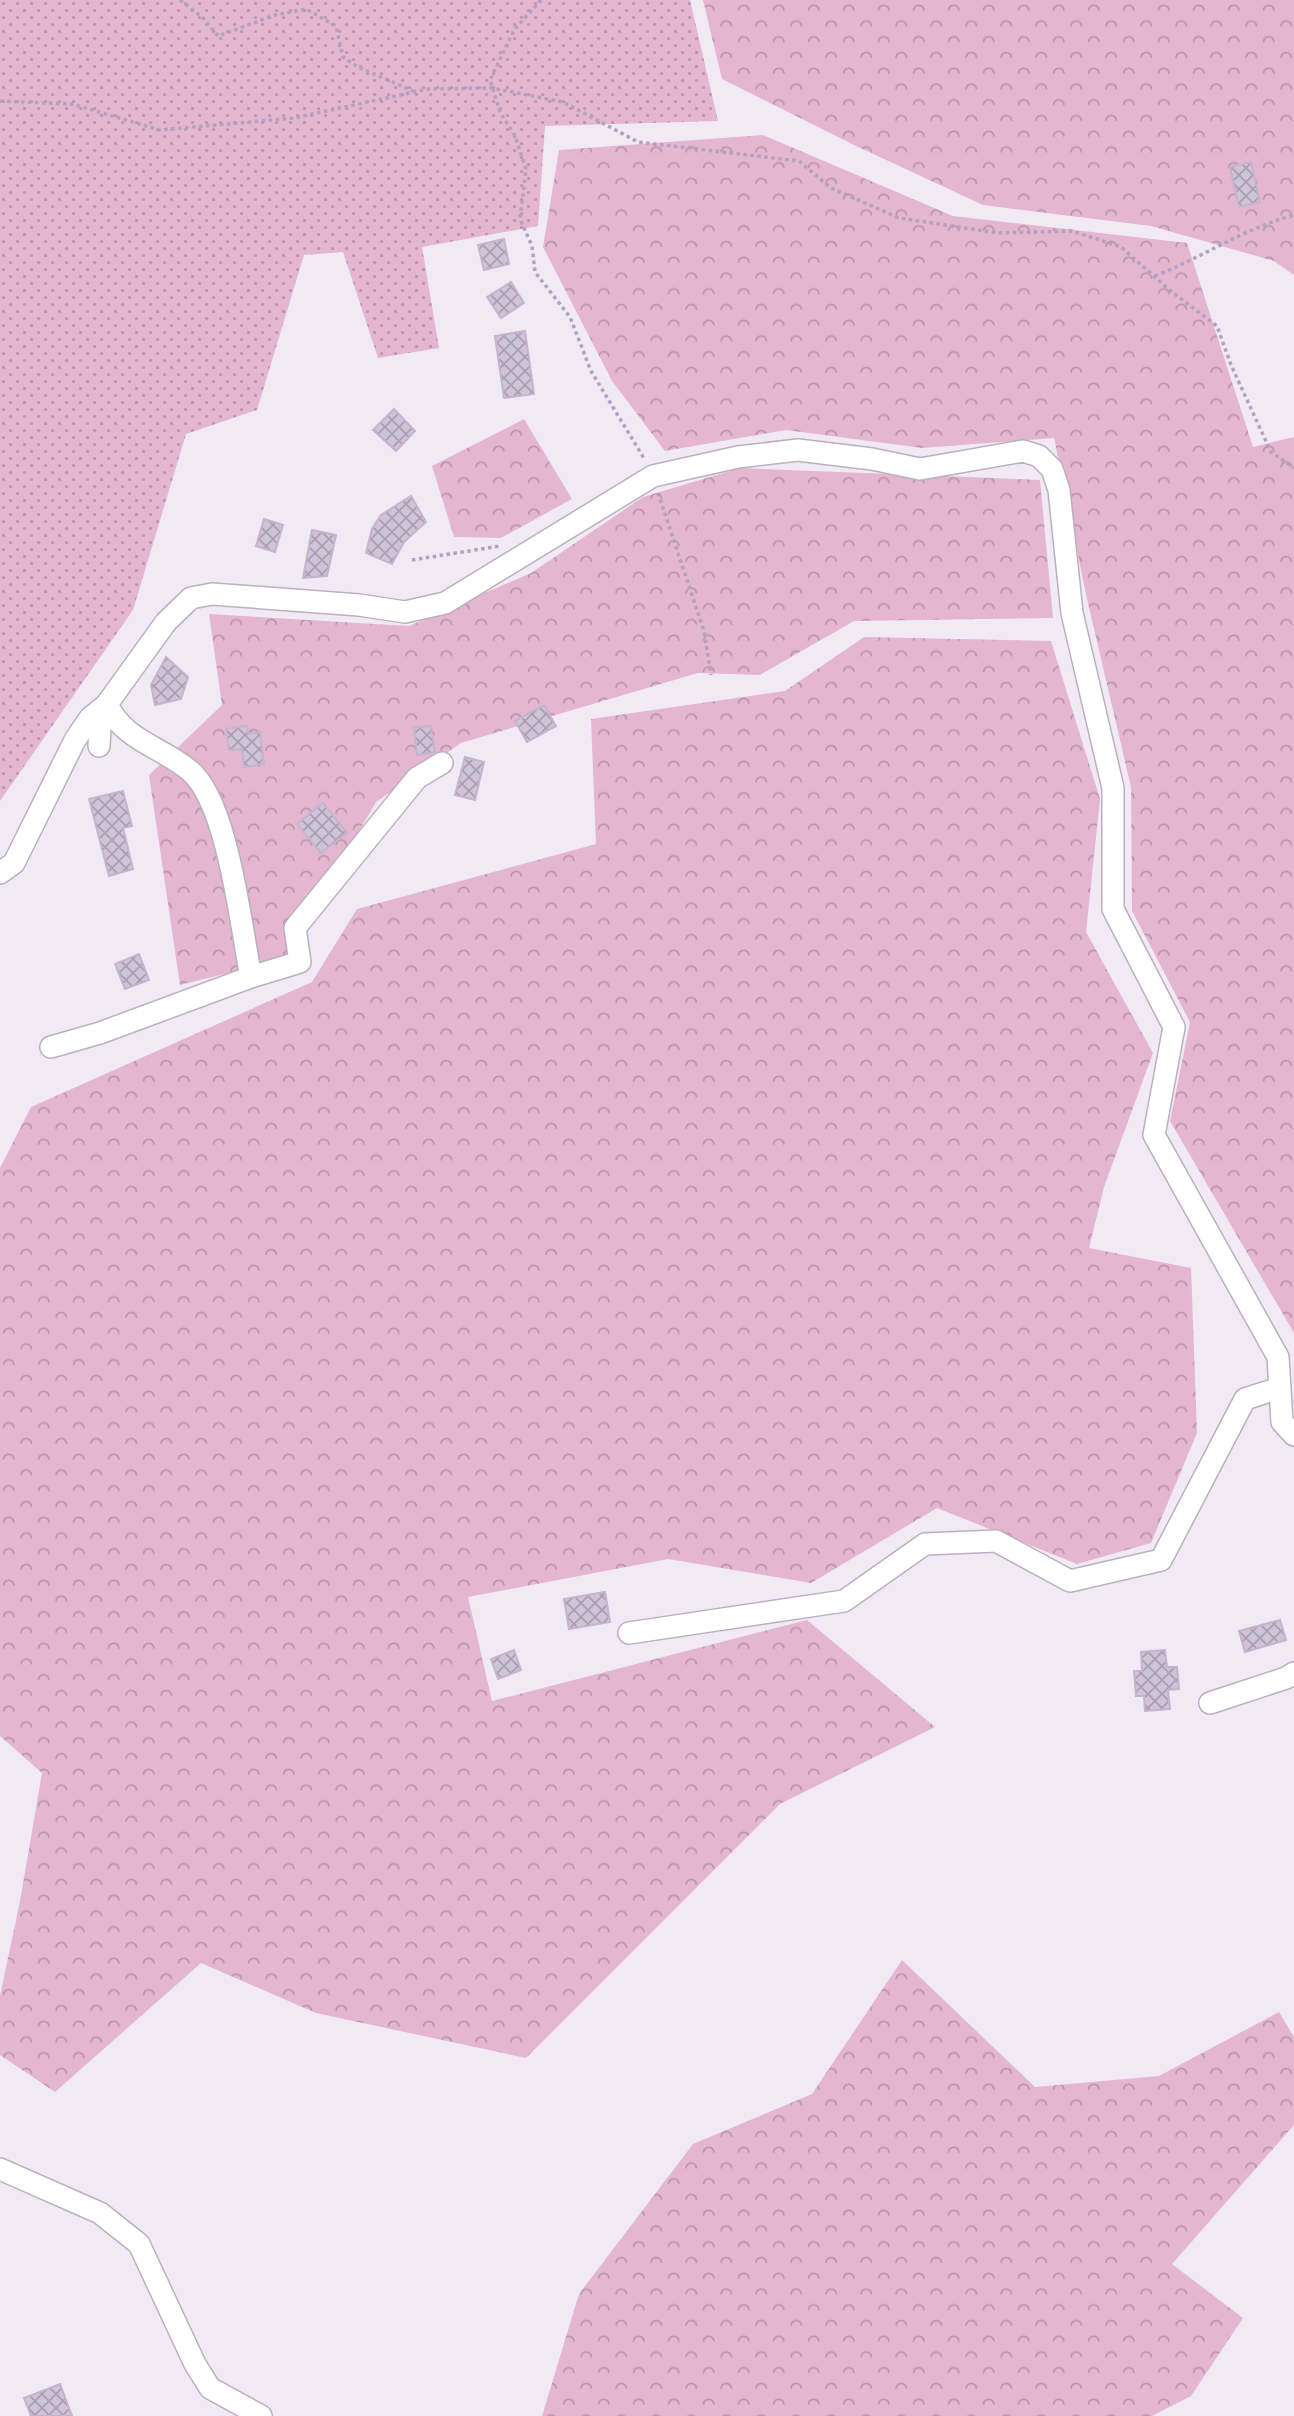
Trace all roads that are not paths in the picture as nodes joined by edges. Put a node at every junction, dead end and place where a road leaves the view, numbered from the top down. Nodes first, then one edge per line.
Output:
1 (107, 704) junction
2 (99, 746) dead end
3 (442, 763) dead end
4 (0, 873) edge
5 (251, 978) junction
6 (51, 1047) dead end
7 (1279, 1388) junction
8 (1294, 1435) edge
9 (629, 1633) dead end
10 (1294, 1673) edge
11 (1210, 1703) dead end
12 (0, 2169) edge
13 (261, 2416) edge

1 - 2 lane
1 - 4 lane
1 - 5 lane
1 - 7 lane
3 - 5 lane
5 - 6 lane
7 - 8 lane
7 - 9 lane
10 - 11 lane
12 - 13 lane

